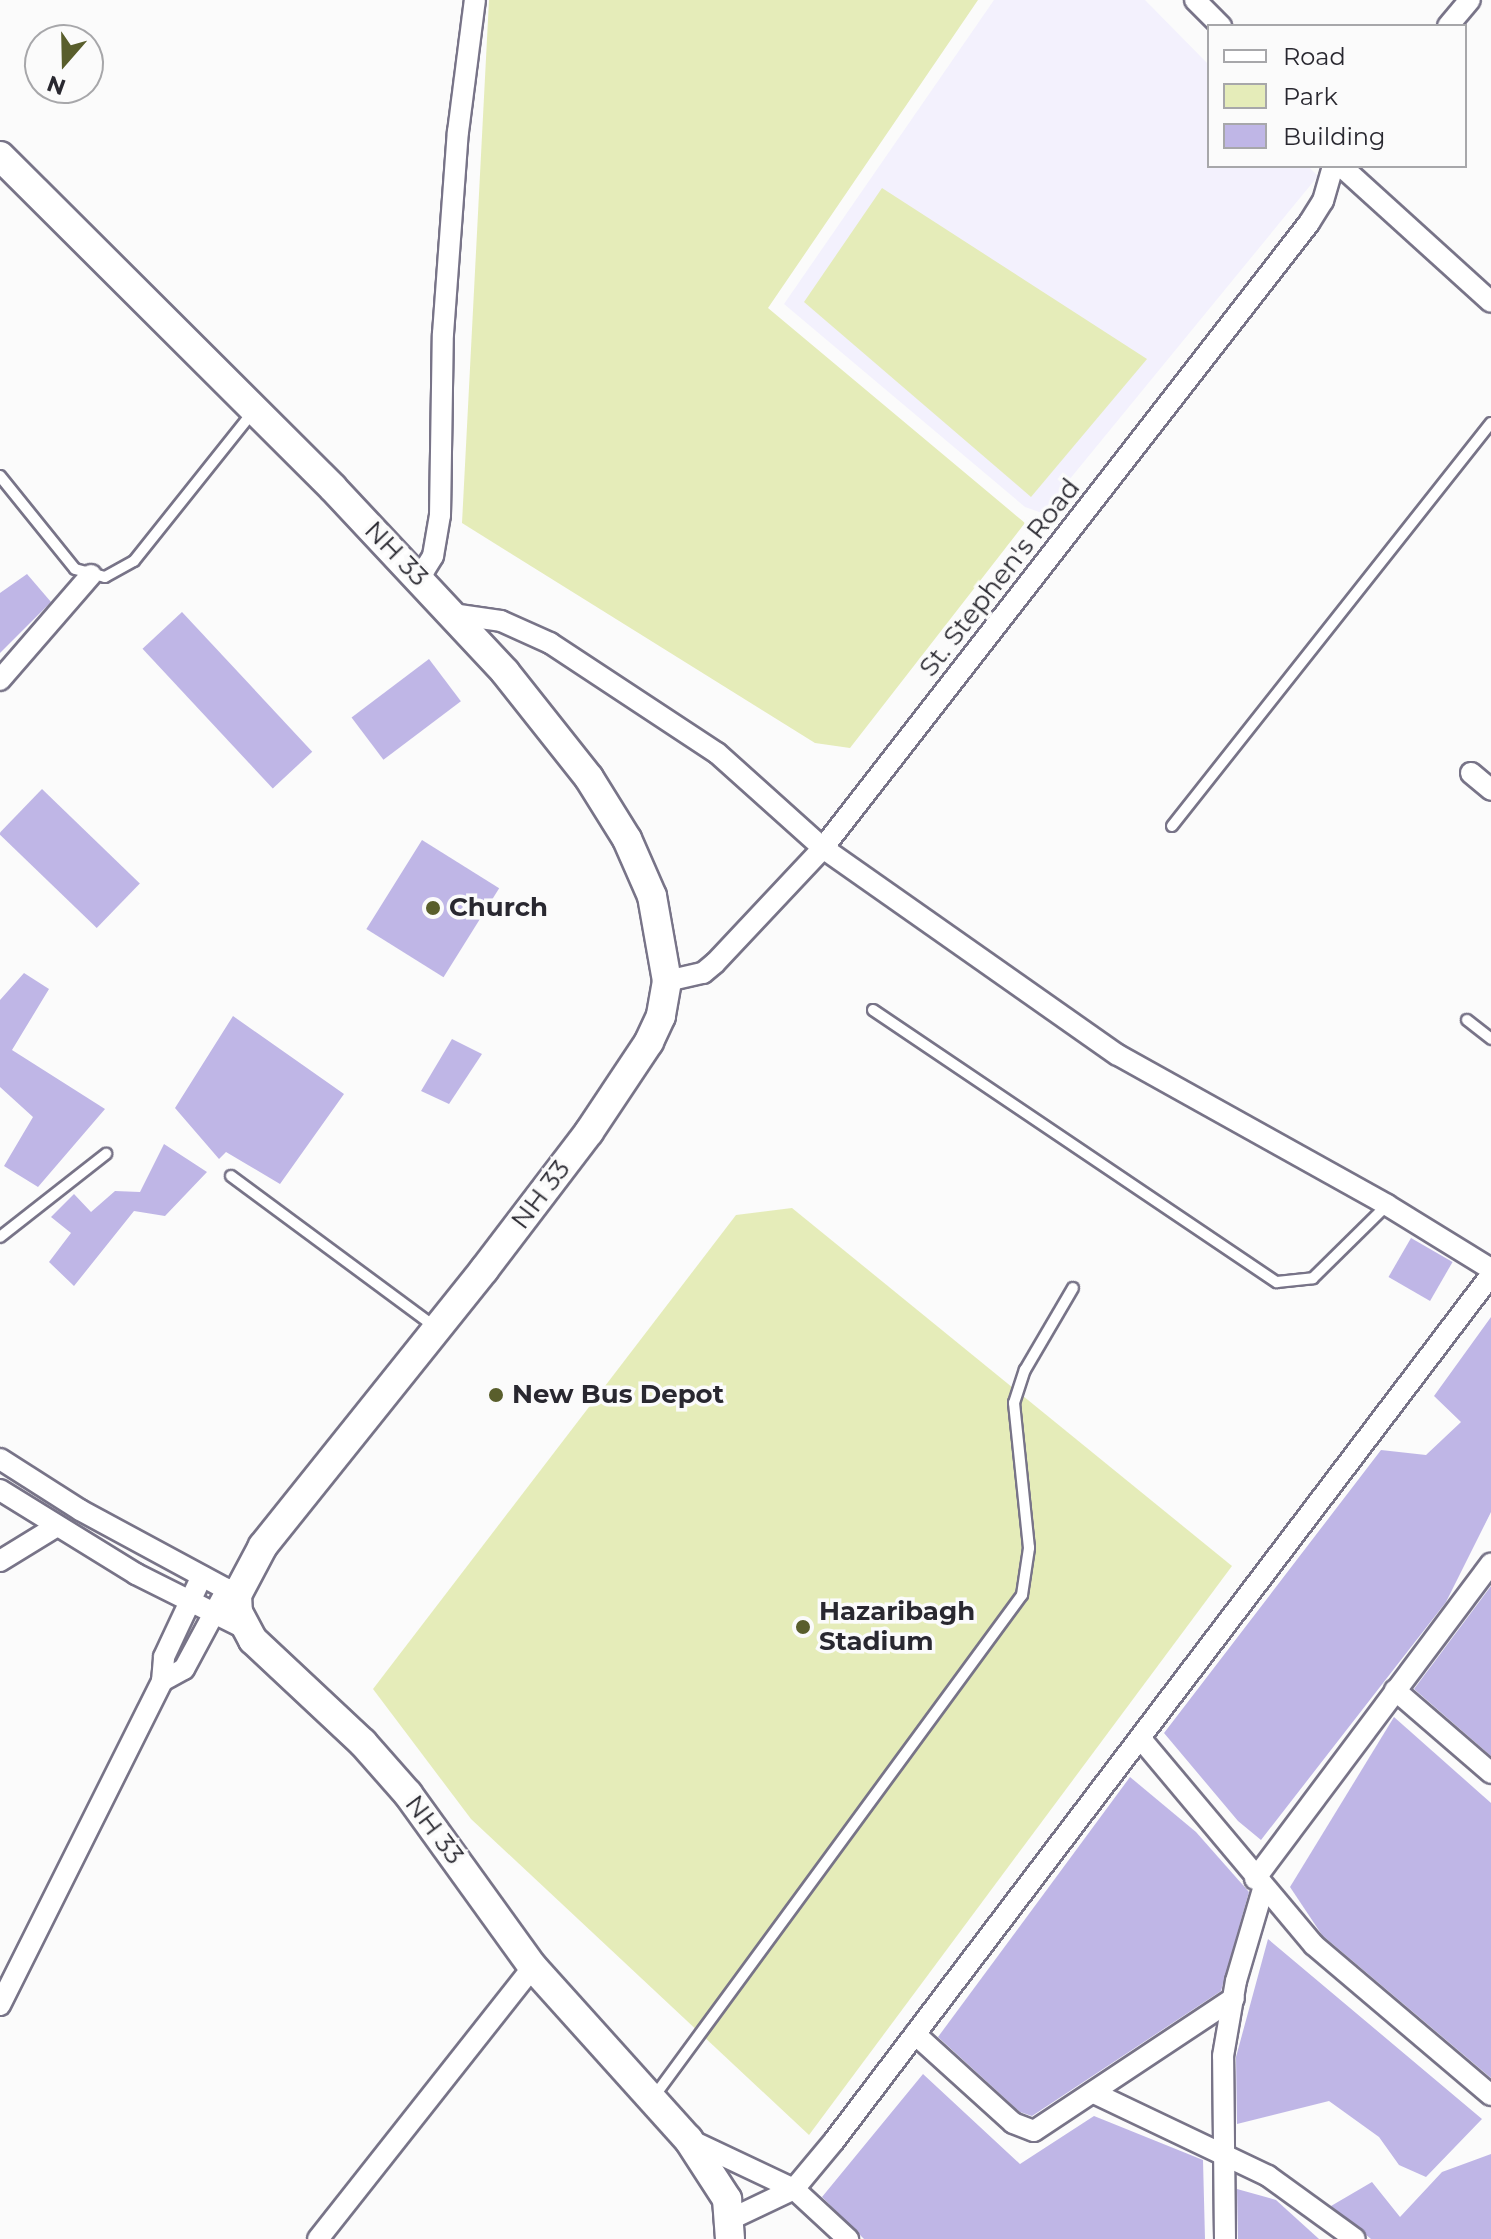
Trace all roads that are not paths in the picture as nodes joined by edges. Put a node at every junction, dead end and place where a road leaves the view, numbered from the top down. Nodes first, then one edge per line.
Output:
1 (475, 0) edge
2 (1195, 0) edge
3 (1470, 0) edge
4 (1219, 24) edge
5 (1450, 24) edge
6 (0, 156) edge
7 (1332, 168) edge
8 (1343, 168) edge
9 (1491, 302) edge
10 (254, 411) junction
11 (1491, 423) edge
12 (0, 476) edge
13 (91, 575) junction
14 (420, 577) junction
15 (452, 614) junction
16 (0, 680) edge
17 (1471, 773) dead end
18 (1491, 790) edge
19 (1172, 826) dead end
20 (823, 848) junction
21 (667, 981) junction
22 (873, 1010) dead end
23 (1467, 1020) dead end
24 (1491, 1039) edge
25 (106, 1154) dead end
26 (231, 1176) dead end
27 (1387, 1205) junction
28 (0, 1237) edge
29 (1491, 1272) edge
30 (1073, 1288) dead end
31 (437, 1328) junction
32 (0, 1459) edge
33 (0, 1490) edge
34 (57, 1526) junction
35 (0, 1561) edge
36 (1491, 1564) edge
37 (202, 1576) junction
38 (232, 1592) junction
39 (190, 1603) junction
40 (213, 1615) junction
41 (244, 1628) junction
42 (162, 1681) junction
43 (1395, 1690) junction
44 (1141, 1739) junction
45 (1491, 1773) edge
46 (1259, 1884) junction
47 (533, 1967) junction
48 (1234, 1998) junction
49 (0, 2005) edge
50 (915, 2034) junction
51 (1094, 2093) junction
52 (1491, 2095) edge
53 (652, 2099) junction
54 (688, 2139) junction
55 (1224, 2153) junction
56 (794, 2189) junction
57 (731, 2229) edge
58 (318, 2239) edge
59 (848, 2239) edge
60 (1225, 2239) edge
61 (1355, 2239) edge

1 - 14 street
2 - 4 street
3 - 5 street
6 - 10 main road, NH 33
7 - 20 street, St. Stephen's Road
8 - 9 street
10 - 13 lane
10 - 14 main road, NH 33
11 - 19 lane
12 - 13 lane
13 - 16 street
14 - 15 main road, NH 33
15 - 20 street
15 - 21 main road, NH 33
17 - 18 street
20 - 21 street, St. Stephen's Road
20 - 27 street
21 - 31 main road, NH 33
22 - 27 lane
23 - 24 lane
25 - 28 lane
26 - 31 lane
27 - 29 street
29 - 44 street
30 - 53 lane
31 - 38 main road, NH 33
32 - 37 street
33 - 34 street
34 - 35 street
34 - 39 street
36 - 43 street
37 - 38 street
37 - 39 street
38 - 40 street
38 - 41 main road
39 - 40 street
39 - 42 street
40 - 41 street
40 - 42 street
41 - 47 main road, NH 33
42 - 49 street
43 - 45 street
43 - 46 street
44 - 46 street
44 - 50 street
46 - 48 street
46 - 52 street
47 - 53 main road, NH 33
47 - 58 street
48 - 51 street
48 - 55 street
50 - 51 street
50 - 56 street
51 - 55 street
53 - 54 main road, NH 33
54 - 56 street
54 - 57 main road, NH 33
55 - 60 street
55 - 61 street
56 - 57 street
56 - 59 street

